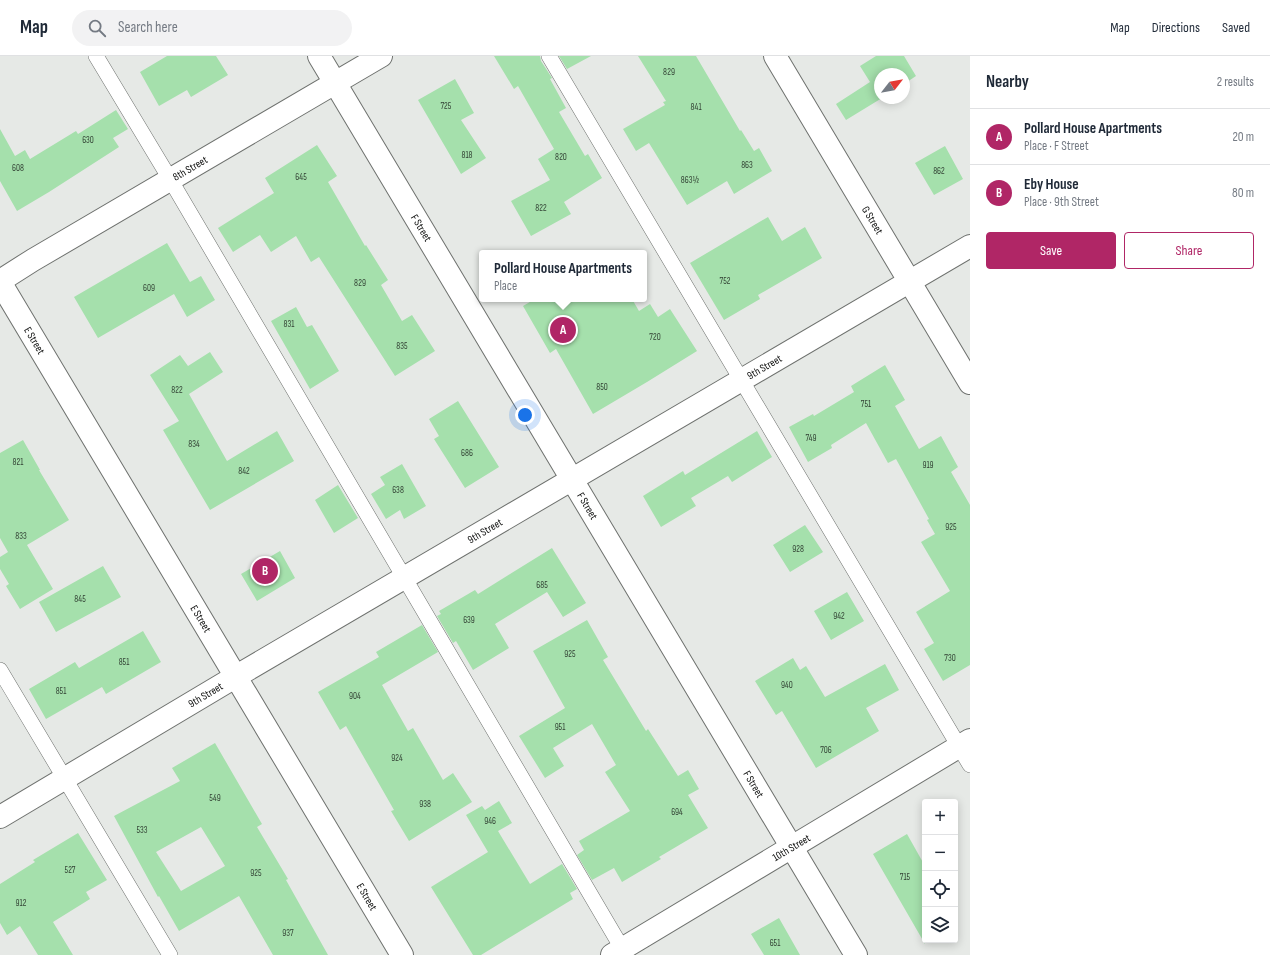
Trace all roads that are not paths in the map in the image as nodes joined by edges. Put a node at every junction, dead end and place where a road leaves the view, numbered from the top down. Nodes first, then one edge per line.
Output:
1 (96, 56) edge
2 (319, 56) edge
3 (381, 56) edge
4 (549, 56) edge
5 (775, 56) edge
6 (335, 83) junction
7 (170, 179) junction
8 (970, 246) edge
9 (0, 281) edge
10 (910, 282) junction
11 (741, 380) junction
12 (970, 383) edge
13 (572, 479) junction
14 (404, 578) junction
15 (0, 670) edge
16 (235, 677) junction
17 (964, 743) edge
18 (970, 765) edge
19 (64, 779) junction
20 (0, 817) edge
21 (792, 847) junction
22 (620, 953) edge
23 (170, 955) edge
24 (402, 955) edge
25 (856, 955) edge

1 - 7 lane
2 - 6 street, F Street
3 - 6 street, 8th Street
4 - 11 lane
5 - 10 street, G Street
6 - 7 street, 8th Street
6 - 13 street, F Street
7 - 9 street, 8th Street
7 - 14 lane
8 - 10 street, 9th Street
9 - 16 street, E Street
10 - 11 street, 9th Street
10 - 12 street, G Street
11 - 13 street, 9th Street
11 - 17 lane
13 - 14 street, 9th Street
13 - 21 street, F Street
14 - 16 street, 9th Street
14 - 22 lane
15 - 19 lane
16 - 19 street, 9th Street
16 - 24 street, E Street
17 - 18 lane
17 - 21 street, 10th Street
19 - 20 street, 9th Street
19 - 23 lane
21 - 22 street, 10th Street
21 - 25 street, F Street

